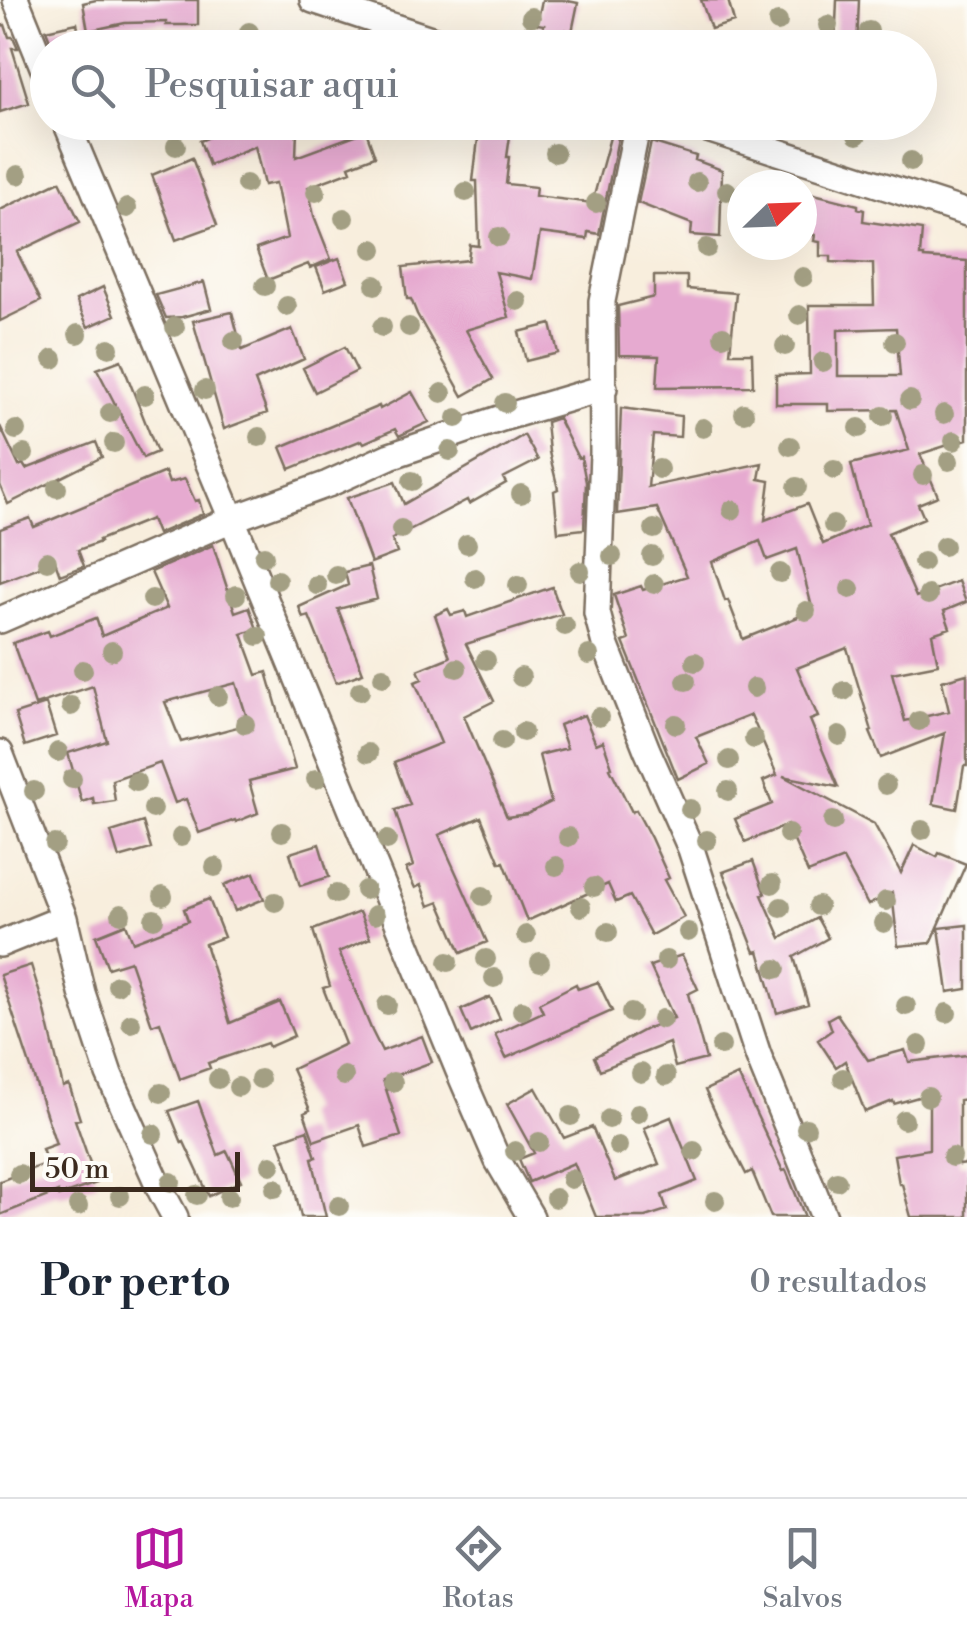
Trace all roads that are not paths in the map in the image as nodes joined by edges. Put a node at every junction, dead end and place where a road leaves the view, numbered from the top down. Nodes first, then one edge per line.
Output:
1 (16, 0) edge
2 (313, 0) edge
3 (404, 30) edge
4 (30, 34) edge
5 (74, 140) edge
6 (634, 140) edge
7 (742, 140) edge
8 (967, 213) edge
9 (604, 388) junction
10 (232, 519) junction
11 (0, 620) edge
12 (0, 753) edge
13 (64, 918) junction
14 (0, 944) edge
15 (175, 1217) edge
16 (531, 1217) edge
17 (824, 1217) edge

1 - 4 street
2 - 3 street
5 - 10 street
6 - 9 street
7 - 8 street
9 - 10 street
9 - 17 street
10 - 11 street
10 - 16 street
12 - 13 street
13 - 14 street
13 - 15 street

